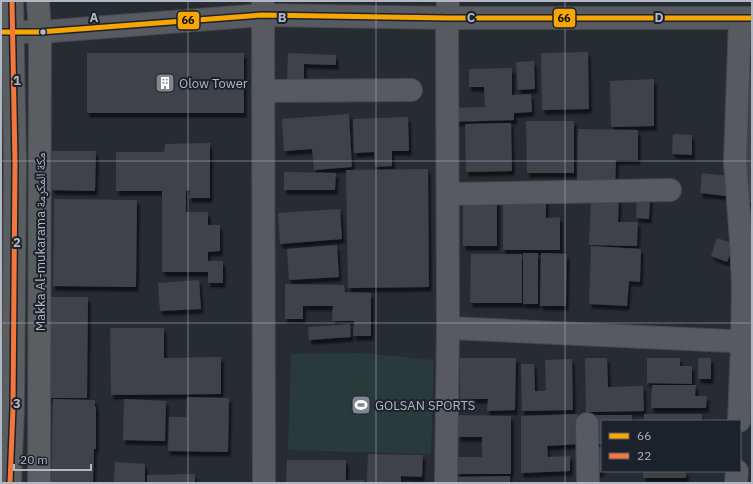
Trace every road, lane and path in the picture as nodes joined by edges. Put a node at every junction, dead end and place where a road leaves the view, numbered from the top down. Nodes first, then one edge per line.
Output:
1 (12, 1) edge
2 (38, 1) edge
3 (263, 8) edge
4 (447, 10) edge
5 (495, 10) edge
6 (746, 18) edge
7 (7, 32) edge
8 (40, 32) junction
9 (411, 90) dead end
10 (263, 91) junction
11 (8, 164) edge
12 (670, 190) dead end
13 (448, 194) junction
14 (8, 284) edge
15 (448, 328) junction
16 (747, 342) edge
17 (7, 408) edge
18 (739, 420) edge
19 (587, 424) dead end
20 (737, 472) edge
21 (10, 483) edge
22 (39, 483) edge
23 (264, 483) edge
24 (446, 483) edge
25 (588, 483) edge
26 (736, 483) edge

1 - 7 highway, Makka Al-mukarama مكة المكرمة
2 - 8 highway, Makka Al-mukarama مكة المكرمة
3 - 4 street
3 - 8 street
3 - 10 street
4 - 5 street
4 - 13 street
5 - 6 street
6 - 16 street
7 - 8 street
7 - 11 highway, Makka Al-mukarama مكة المكرمة
8 - 22 highway, Makka Al-mukarama مكة المكرمة
9 - 10 street
10 - 23 street
11 - 14 highway, Makka Al-mukarama مكة المكرمة
12 - 13 street
13 - 15 street
14 - 17 highway, Makka Al-mukarama مكة المكرمة
15 - 16 street
15 - 24 street
16 - 18 street
17 - 21 highway, Makka Al-mukarama مكة المكرمة
19 - 25 street
20 - 26 street

